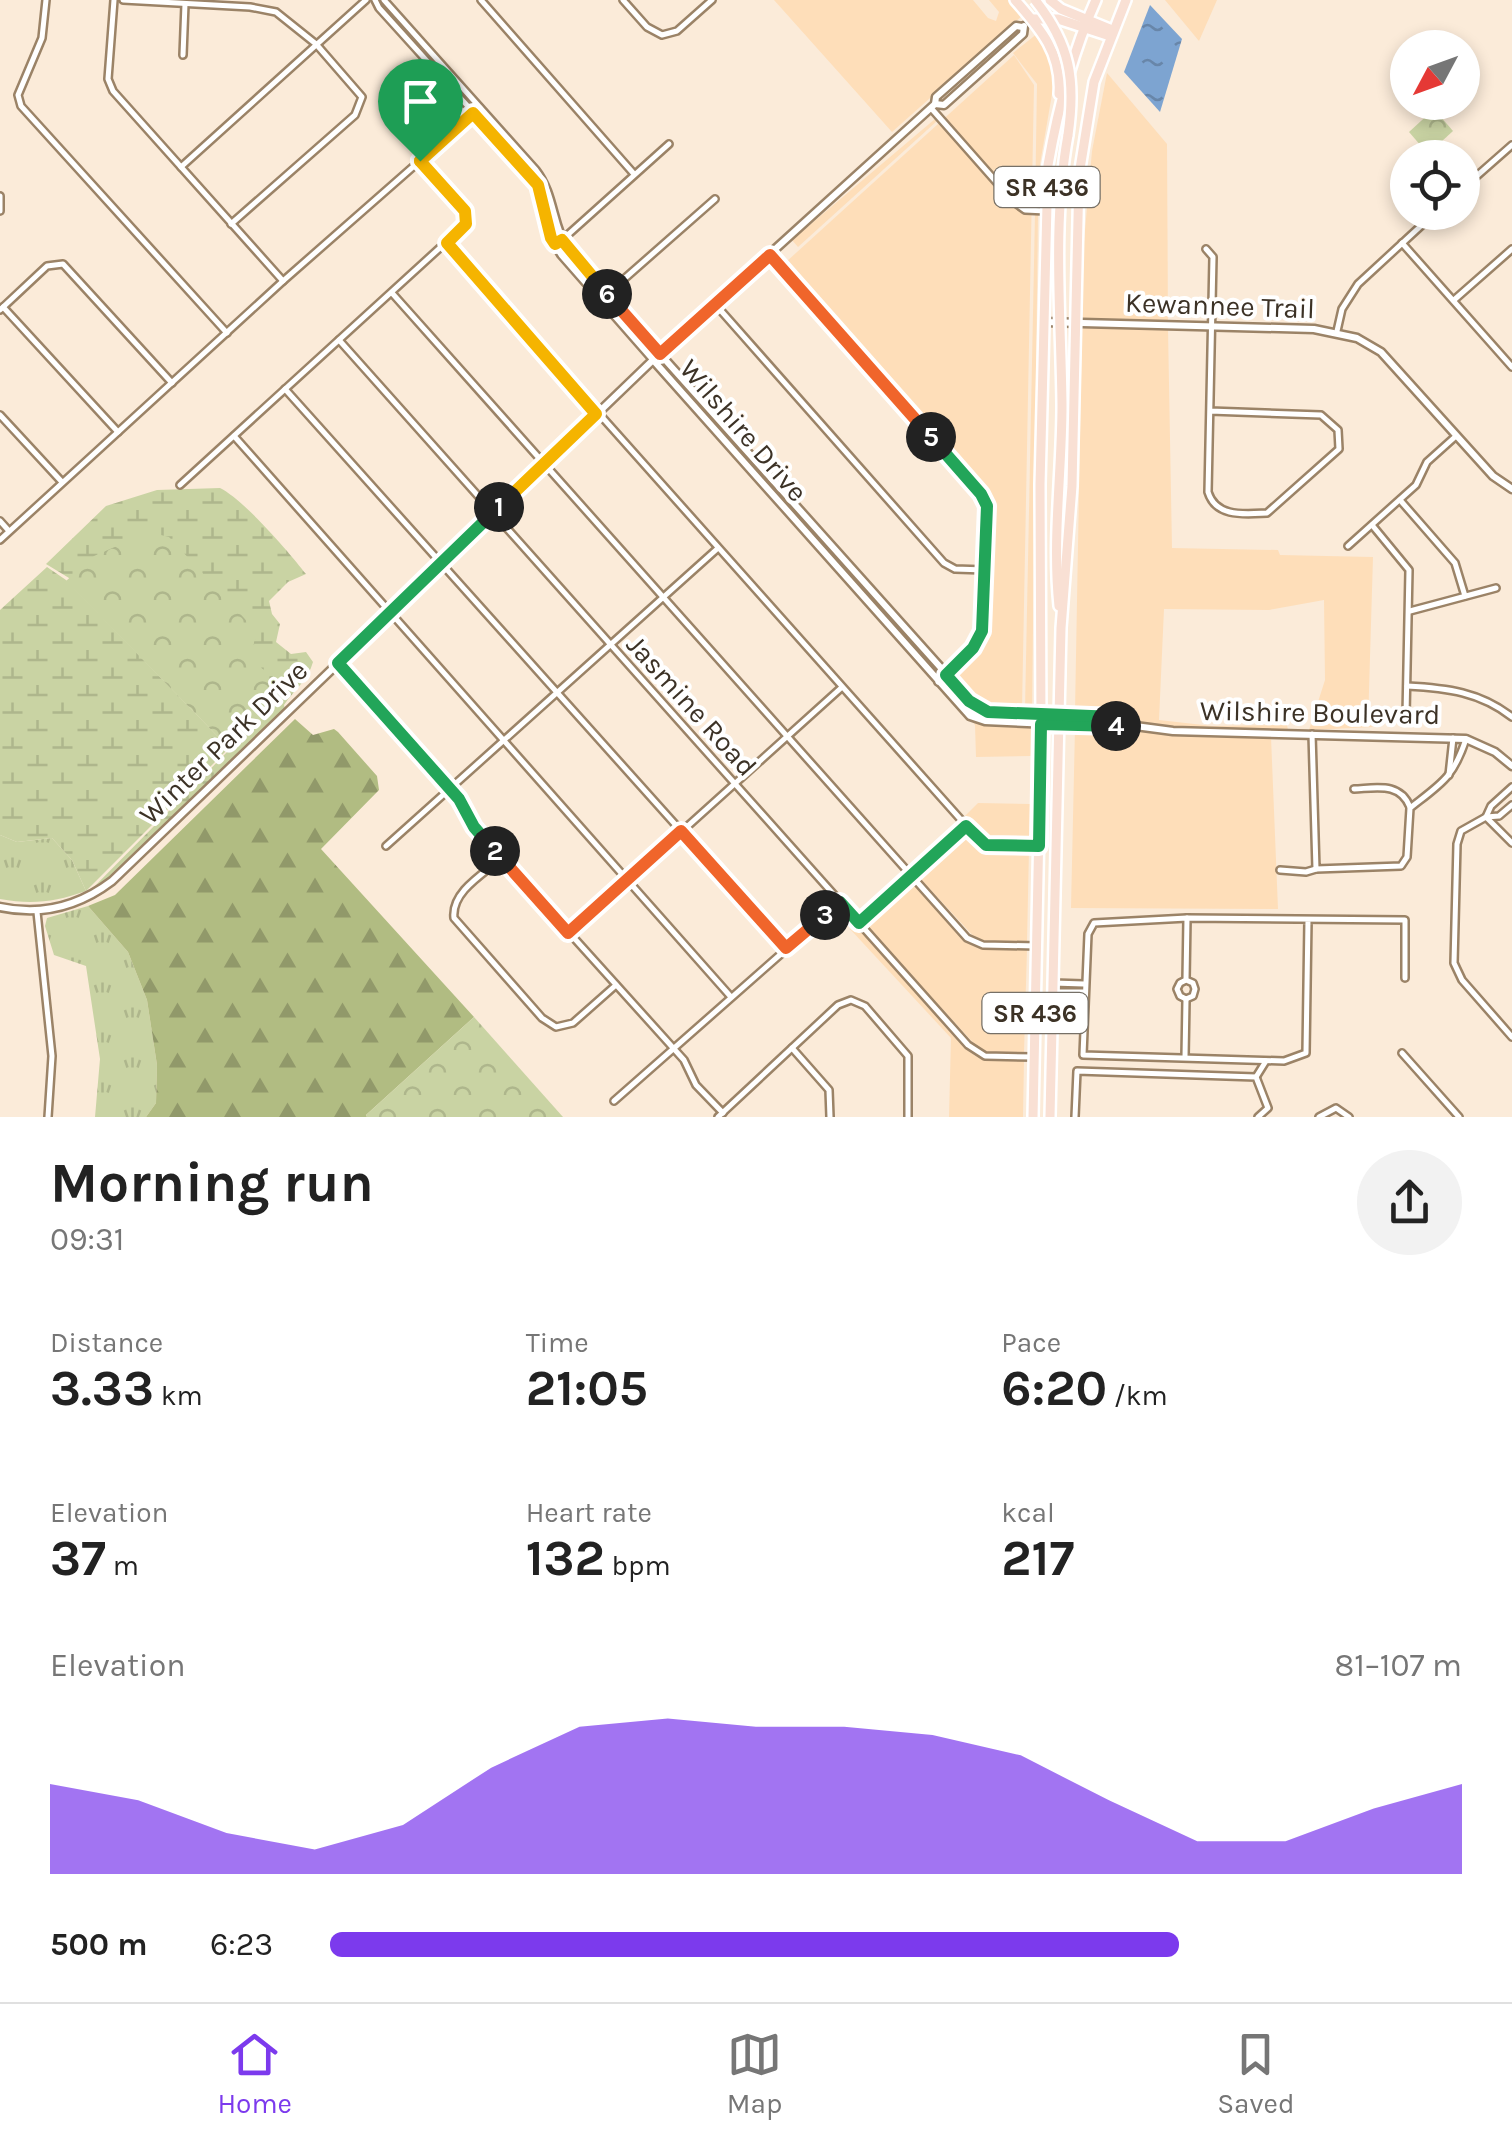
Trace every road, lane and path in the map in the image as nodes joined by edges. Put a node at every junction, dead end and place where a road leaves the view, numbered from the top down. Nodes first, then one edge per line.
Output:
1 (46, 0) edge
2 (114, 0) edge
3 (123, 0) edge
4 (366, 0) edge
5 (376, 0) edge
6 (384, 0) edge
7 (480, 0) edge
8 (623, 0) edge
9 (712, 0) edge
10 (1015, 0) edge
11 (1034, 0) edge
12 (1096, 0) edge
13 (1126, 0) edge
14 (1052, 1) edge
15 (185, 4) junction
16 (1032, 18) junction
17 (1085, 23) junction
18 (1111, 33) junction
19 (316, 44) junction
20 (183, 55) dead end
21 (933, 106) junction
22 (480, 108) junction
23 (473, 113) junction
24 (1057, 116) junction
25 (669, 144) dead end
26 (1512, 145) edge
27 (420, 161) junction
28 (181, 168) junction
29 (1480, 173) edge
30 (634, 174) junction
31 (0, 196) edge
32 (715, 199) dead end
33 (1, 209) edge
34 (1046, 211) junction
35 (231, 224) junction
36 (1416, 230) edge
37 (558, 242) junction
38 (447, 243) junction
39 (1402, 243) junction
40 (1512, 249) edge
41 (1206, 250) dead end
42 (770, 255) junction
43 (283, 281) junction
44 (392, 292) junction
45 (604, 297) junction
46 (1454, 301) junction
47 (715, 304) junction
48 (2, 308) edge
49 (1044, 322) junction
50 (1060, 322) junction
51 (1074, 323) junction
52 (1212, 327) junction
53 (1337, 332) junction
54 (226, 333) junction
55 (338, 340) junction
56 (656, 357) junction
57 (1512, 367) edge
58 (172, 383) junction
59 (286, 389) junction
60 (1210, 411) junction
61 (596, 414) junction
62 (0, 415) edge
63 (718, 420) junction
64 (710, 427) junction
65 (118, 432) junction
66 (234, 436) junction
67 (1456, 436) junction
68 (544, 463) junction
69 (62, 482) junction
70 (180, 485) dead end
71 (1512, 488) edge
72 (1400, 500) junction
73 (492, 514) junction
74 (0, 521) edge
75 (808, 521) junction
76 (1372, 525) junction
77 (801, 528) junction
78 (10, 532) junction
79 (0, 540) edge
80 (1348, 546) dead end
81 (717, 550) junction
82 (441, 563) junction
83 (985, 570) junction
84 (1496, 588) dead end
85 (664, 596) junction
86 (1465, 596) junction
87 (1410, 611) junction
88 (390, 612) junction
89 (1061, 628) junction
90 (610, 644) junction
91 (338, 663) junction
92 (946, 675) junction
93 (938, 682) junction
94 (1407, 686) junction
95 (841, 688) junction
96 (558, 692) junction
97 (988, 712) junction
98 (1406, 716) dead end
99 (1512, 717) edge
100 (1041, 719) junction
101 (1059, 719) junction
102 (986, 721) junction
103 (1312, 734) junction
104 (787, 735) junction
105 (1453, 738) junction
106 (504, 739) junction
107 (1466, 739) junction
108 (1512, 766) edge
109 (1448, 778) junction
110 (734, 783) junction
111 (1512, 787) edge
112 (450, 788) junction
113 (1354, 789) dead end
114 (1512, 805) edge
115 (1410, 808) junction
116 (1486, 817) junction
117 (966, 826) junction
118 (681, 831) junction
119 (1512, 843) edge
120 (386, 846) dead end
121 (1039, 846) junction
122 (502, 858) junction
123 (1316, 868) junction
124 (1280, 870) dead end
125 (912, 874) junction
126 (626, 880) junction
127 (840, 902) junction
128 (0, 908) edge
129 (1038, 908) junction
130 (37, 912) junction
131 (1187, 918) junction
132 (1308, 920) junction
133 (859, 923) junction
134 (568, 933) junction
135 (1054, 941) junction
136 (1037, 946) junction
137 (786, 948) junction
138 (1405, 978) dead end
139 (1186, 980) junction
140 (1084, 984) junction
141 (616, 986) junction
142 (1053, 987) junction
143 (1084, 992) junction
144 (732, 997) junction
145 (1186, 999) junction
146 (1512, 1037) edge
147 (674, 1048) junction
148 (792, 1048) junction
149 (1402, 1052) dead end
150 (1083, 1055) junction
151 (1034, 1056) junction
152 (1185, 1057) junction
153 (1266, 1061) junction
154 (1078, 1071) junction
155 (1256, 1077) junction
156 (614, 1101) dead end
157 (720, 1115) edge
158 (48, 1117) edge
159 (830, 1117) edge
160 (908, 1117) edge
161 (1033, 1117) edge
162 (1050, 1117) edge
163 (1075, 1117) edge
164 (1258, 1117) edge
165 (1319, 1117) edge
166 (1349, 1117) edge
167 (1459, 1117) edge

1 - 54 street
2 - 28 street
3 - 15 street
4 - 19 street
5 - 23 street, Wilshire Drive
6 - 22 street, Wilshire Drive
7 - 30 street
8 - 9 street
10 - 16 main road
11 - 50 main road, bridge
12 - 17 main road, SR 436
13 - 18 main road, SR 436
14 - 16 street, Winter Park Drive
14 - 17 main road
15 - 19 street
15 - 20 street
16 - 17 main road
16 - 21 street, Winter Park Drive
16 - 24 main road
17 - 18 main road
17 - 24 main road, SR 436
18 - 51 main road, SR 436
19 - 28 street
19 - 35 street
21 - 34 street
21 - 42 street, Winter Park Drive
22 - 23 street
22 - 37 street, Wilshire Drive
23 - 27 street
23 - 37 street, Wilshire Drive
24 - 34 main road, SR 436
25 - 30 street
26 - 29 street
27 - 38 street
27 - 43 street
28 - 35 street
30 - 37 street
31 - 33 street
32 - 45 street
34 - 49 main road, SR 436
35 - 43 street
36 - 39 street
37 - 45 street, Wilshire Drive
38 - 44 street
38 - 61 street
39 - 46 street
39 - 53 street
40 - 46 street
41 - 52 street
42 - 47 street, Winter Park Drive
42 - 83 street
43 - 54 street
44 - 55 street
44 - 68 street
45 - 56 street, Wilshire Drive
46 - 57 street
47 - 56 street, Winter Park Drive
47 - 83 street
48 - 58 street
48 - 65 street
49 - 50 street, Kewannee Trail
49 - 100 main road, SR 436
50 - 51 street, Kewannee Trail
50 - 89 main road
51 - 52 street, Kewannee Trail
51 - 89 main road, SR 436
52 - 53 street, Kewannee Trail
52 - 60 street
53 - 67 street, Kewannee Trail
54 - 58 street
55 - 59 street
55 - 73 street, Jasmine Road
56 - 61 street, Winter Park Drive
56 - 63 street, Wilshire Drive
56 - 64 street, Wilshire Drive
58 - 65 street
59 - 66 street
59 - 82 street
60 - 60 street
61 - 68 street, Winter Park Drive
61 - 81 street
62 - 69 street
63 - 64 street
63 - 75 street, Wilshire Drive
64 - 77 street, Wilshire Drive
65 - 69 street
66 - 70 street
66 - 88 street
67 - 71 street, Kewannee Trail
67 - 72 street
68 - 73 street, Winter Park Drive
68 - 85 street
69 - 78 street
72 - 76 street
72 - 86 street
73 - 82 street, Winter Park Drive
73 - 90 street, Jasmine Road
74 - 78 street
75 - 77 street
75 - 92 street, Wilshire Drive
76 - 80 street
76 - 87 street
77 - 93 street, Wilshire Drive
78 - 79 street
81 - 85 street
81 - 95 street
82 - 88 street, Winter Park Drive
82 - 96 street
83 - 92 street
84 - 86 street
85 - 90 street
85 - 104 street
86 - 87 street
87 - 94 street
88 - 91 street, Winter Park Drive
88 - 106 street
89 - 101 main road, SR 436
90 - 96 street
90 - 110 street, Jasmine Road
91 - 112 street
91 - 130 street, Winter Park Drive
92 - 93 street
92 - 97 street, Wilshire Drive
93 - 102 street, Wilshire Drive
94 - 98 street
94 - 99 street
95 - 104 street
95 - 117 street
96 - 106 street
96 - 118 street
97 - 100 street
97 - 102 street
100 - 101 street
100 - 102 street
100 - 121 main road, SR 436
101 - 103 street, Wilshire Boulevard
101 - 135 main road, SR 436
103 - 105 street, Wilshire Boulevard
103 - 123 street
104 - 110 street
104 - 125 street
105 - 107 street, Wilshire Boulevard
105 - 109 street
106 - 112 street
106 - 126 street
107 - 108 street, Wilshire Boulevard
107 - 109 street
109 - 115 street
110 - 118 street
110 - 127 street, Jasmine Road
111 - 116 street
112 - 120 street
112 - 122 street
113 - 115 street
114 - 116 street
115 - 123 street
116 - 119 street
116 - 146 street
117 - 121 street
117 - 125 street
118 - 126 street
118 - 137 street
121 - 129 main road, SR 436
122 - 134 street
122 - 141 street
123 - 124 street
125 - 133 street
125 - 136 street
126 - 134 street
126 - 144 street
127 - 133 street, Jasmine Road
127 - 137 street
128 - 130 street, Winter Park Drive
129 - 135 main road
129 - 136 main road, SR 436
130 - 158 street
131 - 132 street
131 - 139 street
131 - 140 street
132 - 138 street
132 - 153 street
133 - 151 street, Jasmine Road
134 - 141 street
135 - 142 main road, SR 436
136 - 142 main road
136 - 151 main road, SR 436
137 - 144 street
139 - 145 street
139 - 145 street
140 - 142 street
140 - 143 street
141 - 147 street
142 - 143 street
142 - 162 main road, SR 436
143 - 150 street
144 - 147 street
145 - 152 street
147 - 156 street
147 - 157 street
148 - 157 street
148 - 159 street
148 - 160 street
149 - 167 street
150 - 152 street
150 - 154 street
151 - 161 main road, SR 436
152 - 153 street
153 - 155 street
154 - 155 street
154 - 163 street
155 - 164 street
165 - 166 street

